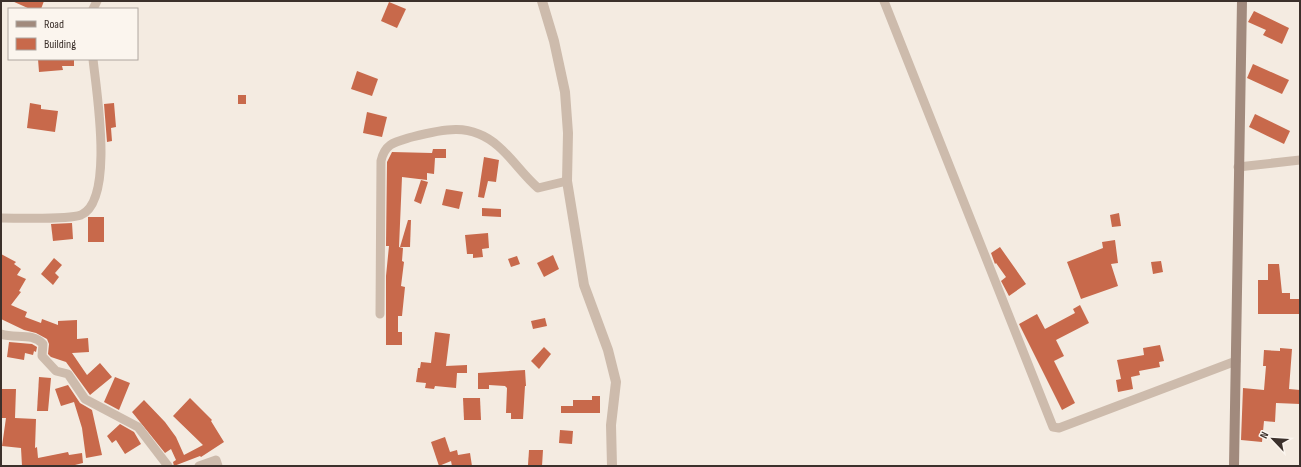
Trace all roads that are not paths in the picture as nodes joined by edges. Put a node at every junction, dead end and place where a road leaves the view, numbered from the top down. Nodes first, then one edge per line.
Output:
1 (542, 1) edge
2 (884, 1) edge
3 (1242, 1) edge
4 (93, 60) edge
5 (1300, 160) edge
6 (1238, 167) junction
7 (567, 181) junction
8 (1, 218) edge
9 (380, 314) dead end
10 (1, 334) edge
11 (1236, 361) junction
12 (168, 466) edge
13 (200, 466) edge
14 (218, 466) edge
15 (612, 466) edge
16 (1234, 466) edge

1 - 7 street
2 - 11 street
3 - 6 main road
4 - 8 street
5 - 6 street
6 - 11 main road
7 - 9 street
7 - 15 street
10 - 12 street
11 - 16 main road
13 - 14 street

